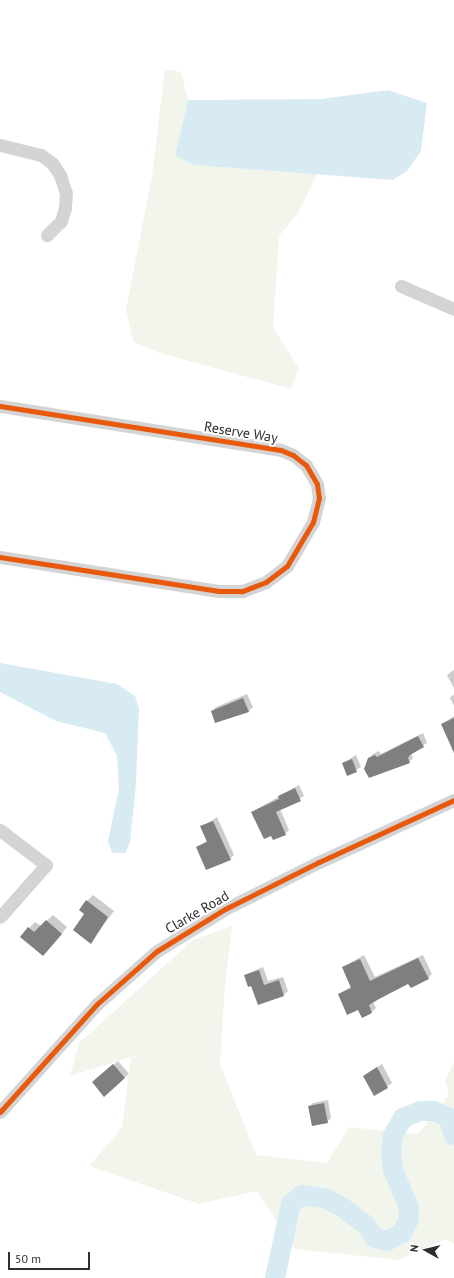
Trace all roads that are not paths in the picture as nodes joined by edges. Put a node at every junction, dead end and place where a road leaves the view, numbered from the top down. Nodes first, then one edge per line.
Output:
1 (0, 145) edge
2 (46, 235) dead end
3 (401, 286) dead end
4 (454, 309) edge
5 (0, 406) edge
6 (0, 557) edge
7 (454, 800) edge
8 (0, 830) edge
9 (0, 917) edge
10 (0, 1112) edge

1 - 2 street
3 - 4 street
5 - 6 street, Reserve Way
7 - 10 street, Clarke Road
8 - 9 street

